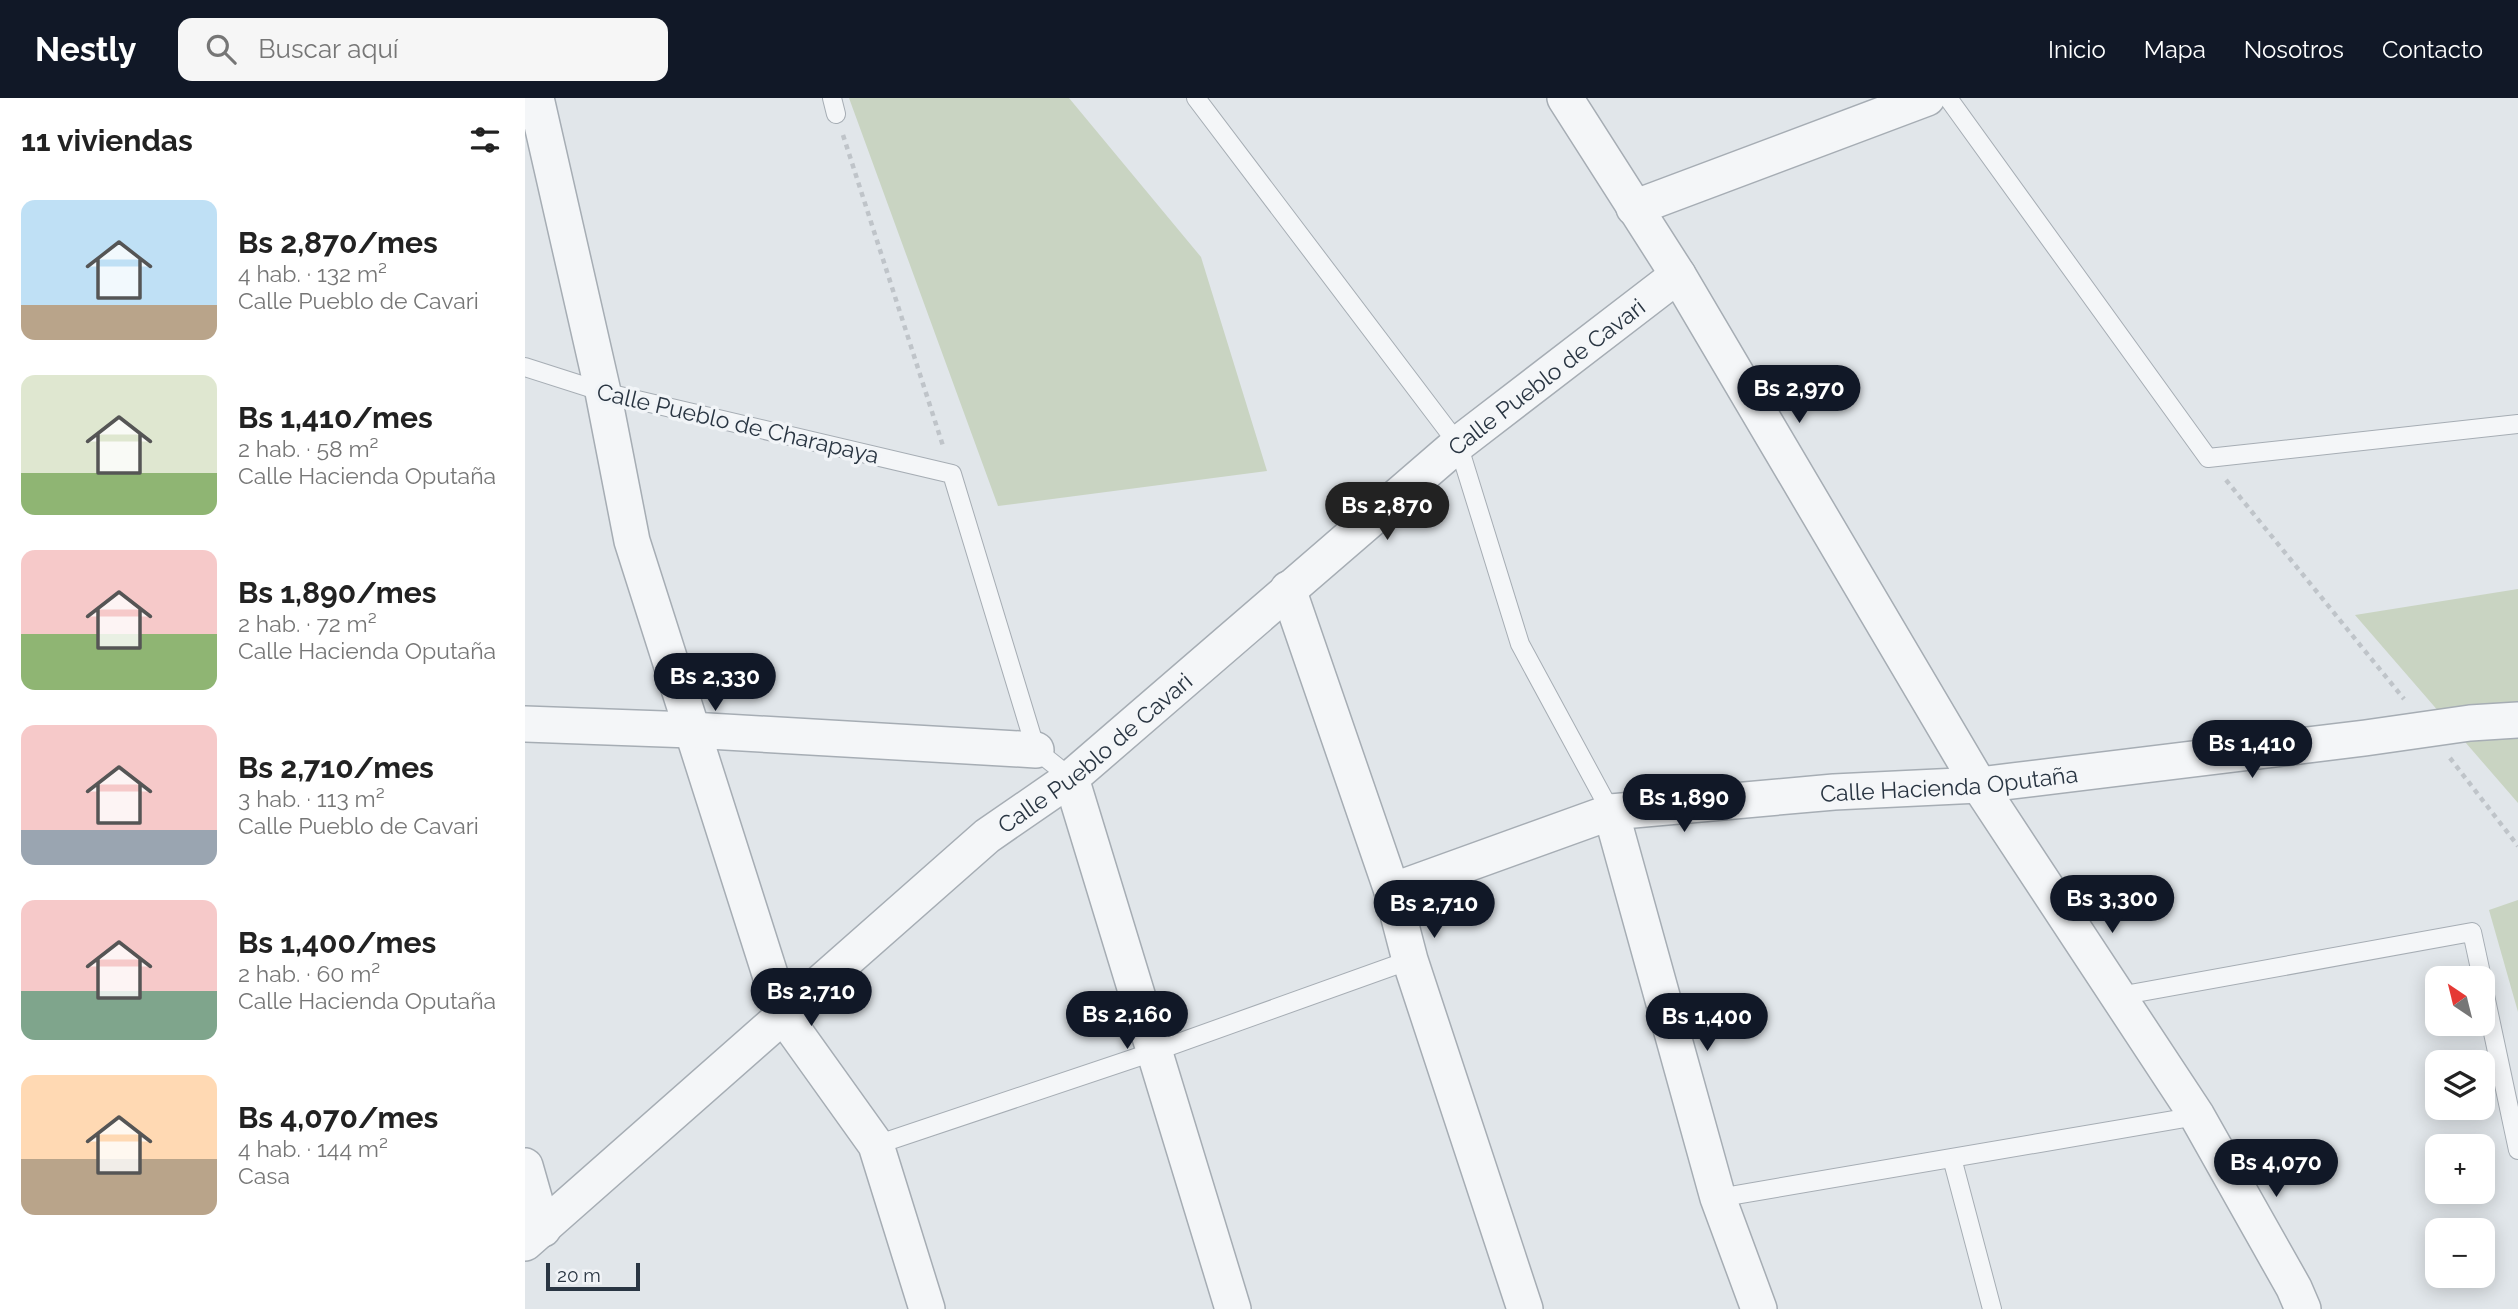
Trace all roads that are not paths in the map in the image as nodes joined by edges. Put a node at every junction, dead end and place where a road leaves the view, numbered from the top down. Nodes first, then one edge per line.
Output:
1 (536, 98) edge
2 (1196, 98) edge
3 (1565, 98) edge
4 (1927, 98) edge
5 (1948, 98) edge
6 (1634, 208) junction
7 (1678, 275) junction
8 (525, 366) edge
9 (603, 392) junction
10 (2518, 424) edge
11 (1458, 444) junction
12 (1288, 589) junction
13 (2518, 720) edge
14 (525, 724) edge
15 (691, 730) junction
16 (1036, 750) junction
17 (1071, 778) junction
18 (1979, 785) junction
19 (1611, 812) junction
20 (1392, 891) junction
21 (1410, 960) junction
22 (2479, 966) edge
23 (2119, 996) junction
24 (783, 1015) junction
25 (2494, 1036) edge
26 (1156, 1051) junction
27 (2197, 1116) junction
28 (876, 1144) junction
29 (2518, 1150) edge
30 (1952, 1158) junction
31 (525, 1166) edge
32 (1718, 1198) junction
33 (534, 1236) edge
34 (927, 1309) edge
35 (1233, 1309) edge
36 (1525, 1309) edge
37 (1759, 1309) edge
38 (1992, 1309) edge
39 (2303, 1309) edge

1 - 9 street
2 - 11 lane
3 - 6 street
4 - 6 street
5 - 10 lane
6 - 7 street
7 - 11 street, Calle Pueblo de Cavari
7 - 18 street
8 - 9 lane, Calle Pueblo de Charapaya
9 - 15 street
9 - 16 lane, Calle Pueblo de Charapaya
11 - 12 street, Calle Pueblo de Cavari
11 - 19 lane
12 - 17 street, Calle Pueblo de Cavari
12 - 20 street
13 - 18 street, Calle Hacienda Oputaña
14 - 15 street
15 - 16 street
15 - 24 street
16 - 17 lane
17 - 24 street, Calle Pueblo de Cavari
17 - 26 street
18 - 19 street, Calle Hacienda Oputaña
18 - 23 street
19 - 20 street, Calle Hacienda Oputaña
19 - 32 street
20 - 21 street
21 - 26 lane
21 - 36 street
22 - 23 lane
23 - 27 street
24 - 28 street
24 - 33 street, Calle Pueblo de Cavari
25 - 29 lane
26 - 28 lane
26 - 35 street
27 - 30 lane
27 - 39 street
28 - 34 street
30 - 32 lane
30 - 38 lane
31 - 33 street
32 - 37 street

